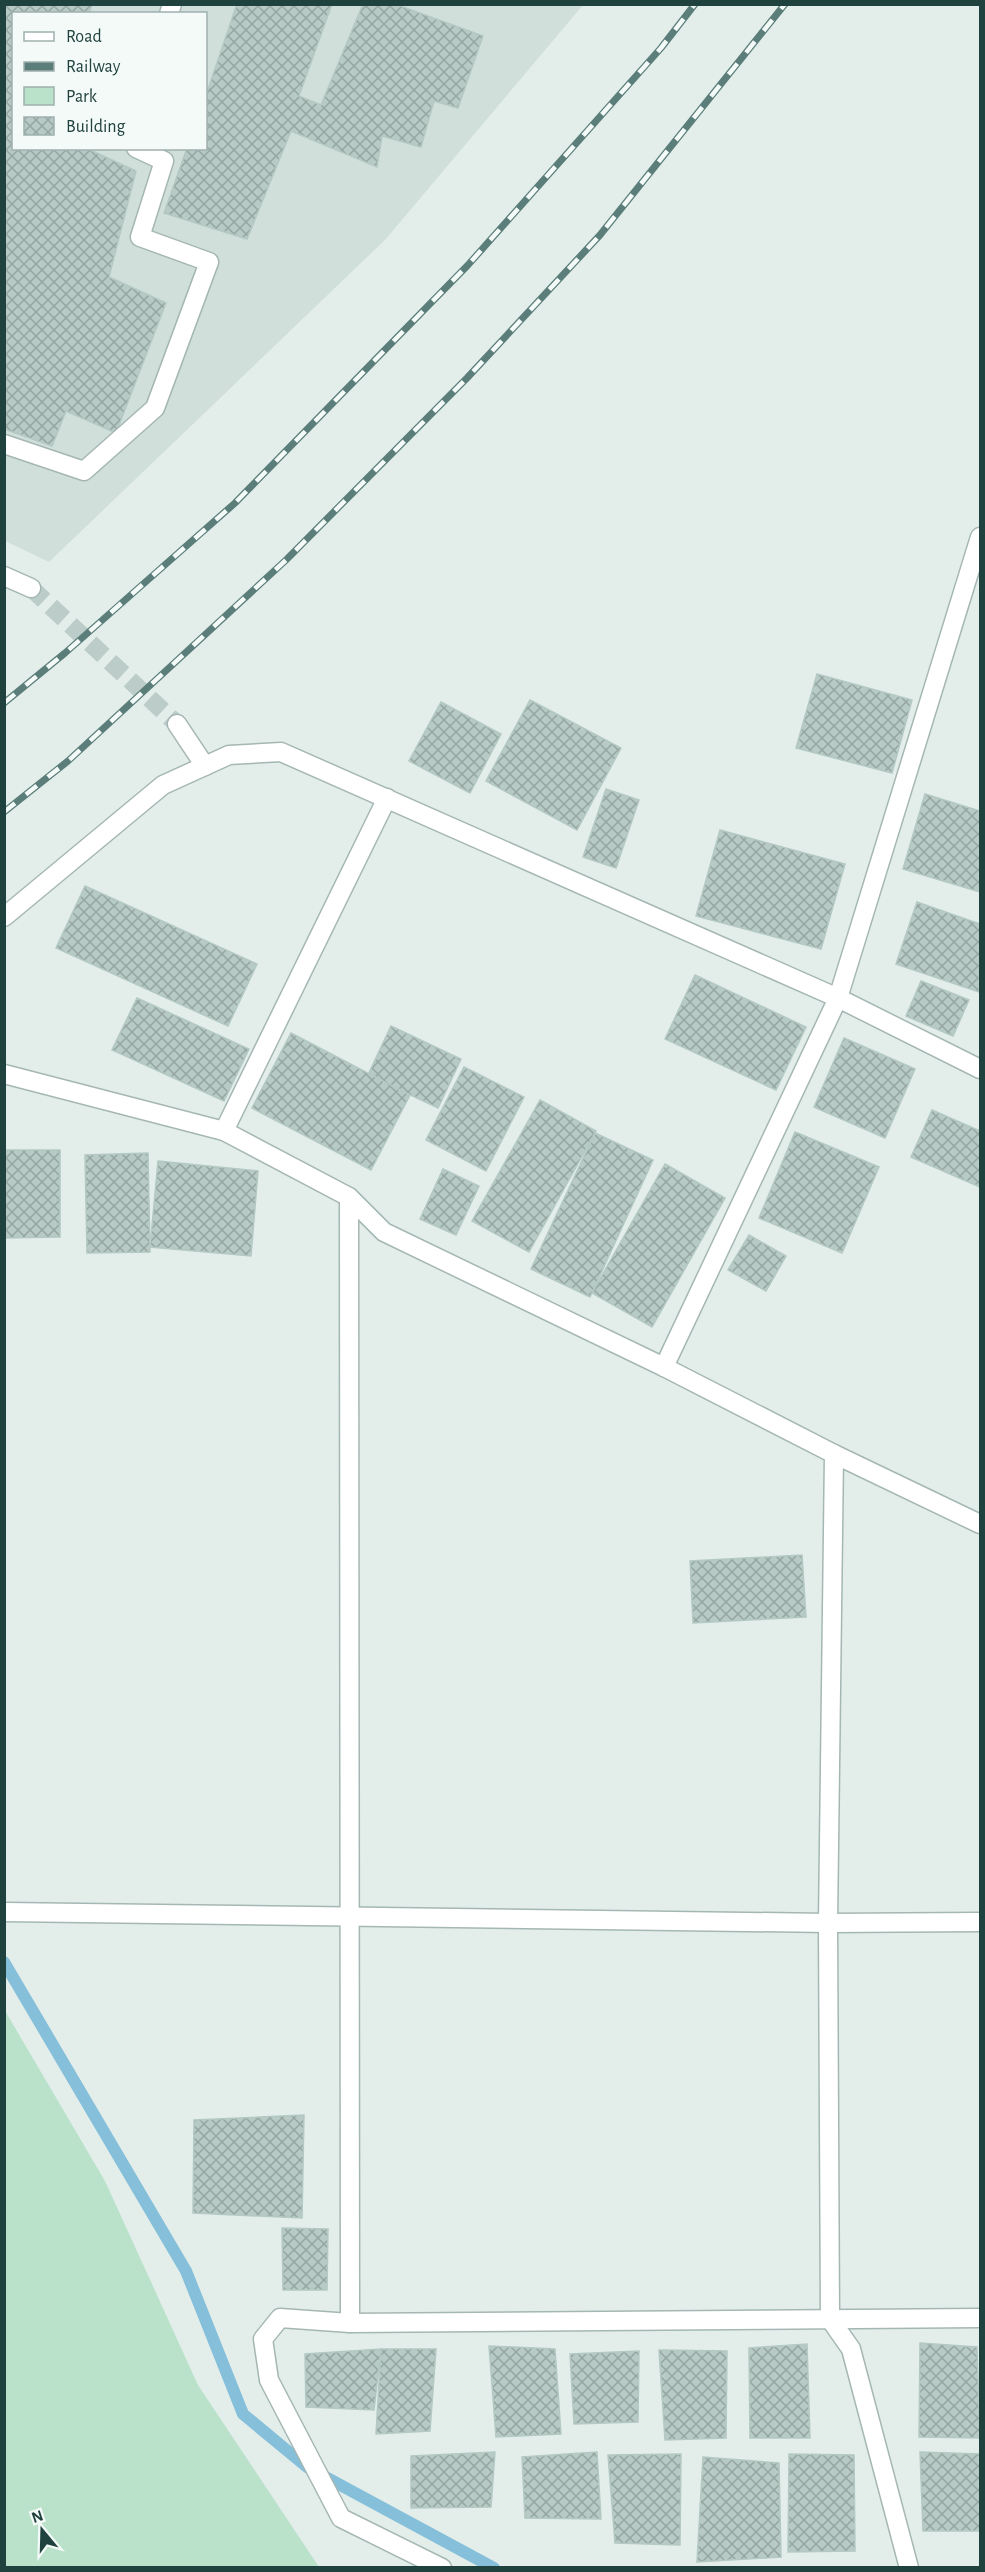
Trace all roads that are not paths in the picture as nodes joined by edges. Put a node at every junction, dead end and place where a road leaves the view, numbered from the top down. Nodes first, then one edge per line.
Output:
1 (139, 150) edge
2 (4, 444) edge
3 (981, 537) edge
4 (4, 576) edge
5 (32, 588) tunnel mouth
6 (177, 724) tunnel mouth
7 (205, 766) junction
8 (387, 798) junction
9 (4, 917) edge
10 (838, 998) junction
11 (981, 1070) edge
12 (4, 1074) edge
13 (224, 1131) junction
14 (349, 1197) junction
15 (664, 1367) junction
16 (834, 1454) junction
17 (981, 1524) edge
18 (4, 1912) edge
19 (348, 1915) junction
20 (981, 1922) edge
21 (828, 1923) junction
22 (981, 2318) edge
23 (830, 2319) junction
24 (350, 2323) junction
25 (442, 2568) edge
26 (909, 2568) edge

1 - 2 street
3 - 10 street
4 - 5 street
6 - 7 street
7 - 8 street
7 - 9 street
8 - 10 street
8 - 13 street
10 - 11 street
10 - 15 street
12 - 13 street
13 - 14 street
14 - 15 street
14 - 19 street
15 - 16 street
16 - 17 street
16 - 21 street
18 - 19 street
19 - 21 street
19 - 24 street
20 - 21 street
21 - 23 street
22 - 23 street
23 - 24 street
23 - 26 street
24 - 25 street

